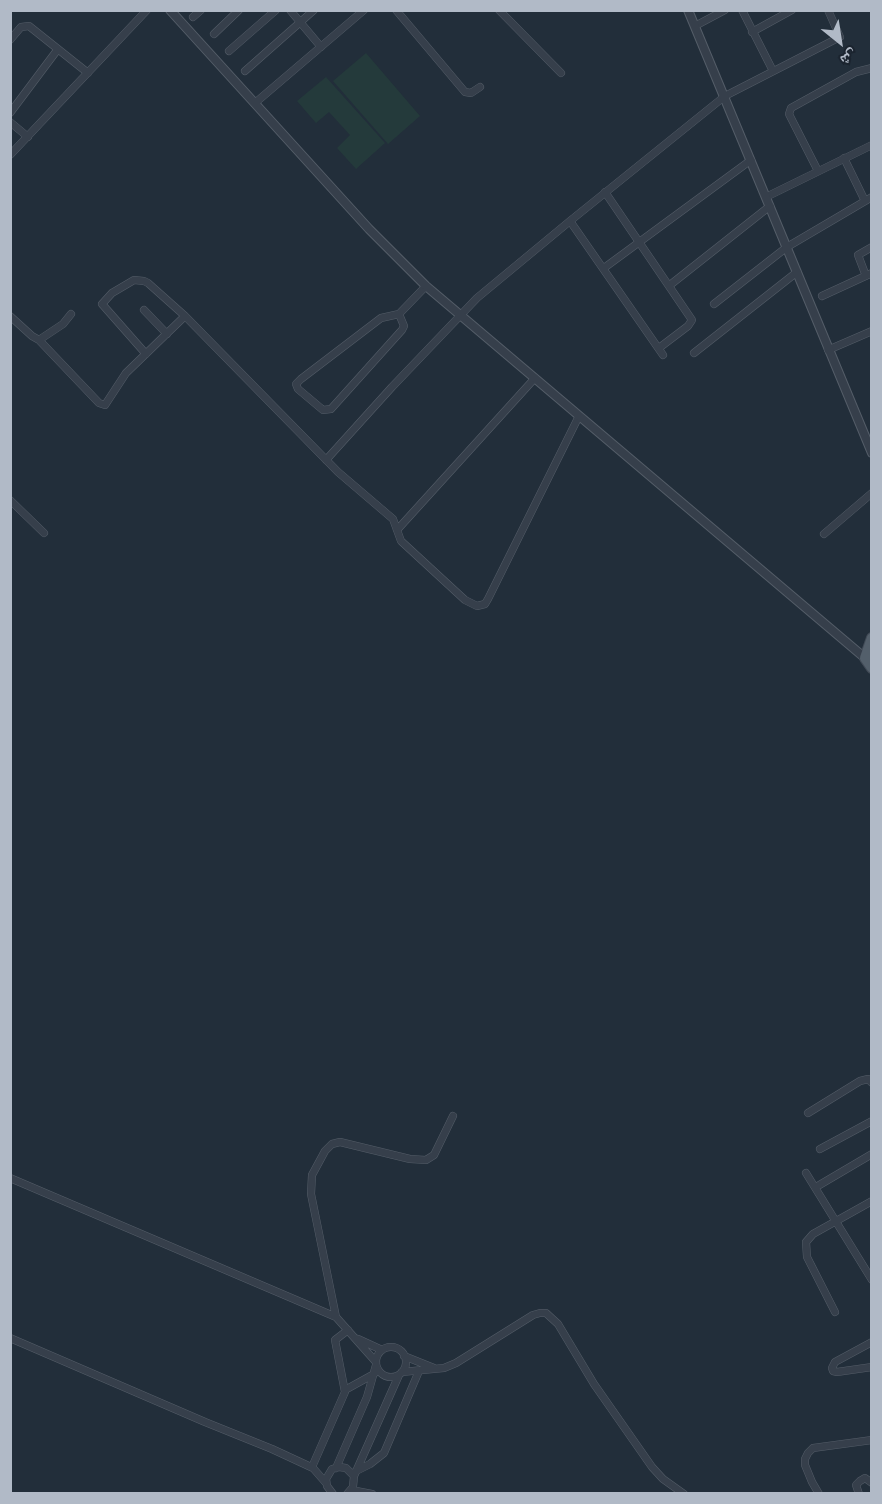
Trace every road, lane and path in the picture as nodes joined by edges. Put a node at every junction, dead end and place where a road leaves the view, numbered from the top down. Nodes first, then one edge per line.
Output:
1 (147, 10) edge
2 (170, 10) edge
3 (201, 10) edge
4 (239, 10) edge
5 (290, 10) edge
6 (314, 10) edge
7 (364, 10) edge
8 (396, 10) edge
9 (499, 10) edge
10 (688, 10) edge
11 (725, 10) edge
12 (742, 10) edge
13 (792, 10) edge
14 (828, 10) edge
15 (275, 11) edge
16 (193, 17) dead end
17 (300, 22) junction
18 (695, 26) junction
19 (752, 32) junction
20 (213, 34) dead end
21 (10, 40) edge
22 (321, 47) junction
23 (58, 49) junction
24 (229, 51) dead end
25 (872, 68) edge
26 (245, 71) dead end
27 (773, 71) junction
28 (88, 73) junction
29 (561, 74) dead end
30 (480, 87) dead end
31 (725, 96) junction
32 (255, 102) junction
33 (10, 113) edge
34 (10, 122) edge
35 (28, 136) junction
36 (872, 145) edge
37 (10, 155) edge
38 (844, 158) junction
39 (751, 160) junction
40 (818, 171) junction
41 (605, 192) junction
42 (868, 199) edge
43 (768, 201) junction
44 (570, 220) junction
45 (640, 242) junction
46 (787, 247) junction
47 (872, 247) edge
48 (604, 268) junction
49 (797, 272) junction
50 (869, 274) edge
51 (670, 285) junction
52 (426, 286) junction
53 (822, 296) dead end
54 (714, 304) dead end
55 (144, 310) dead end
56 (71, 314) dead end
57 (399, 314) junction
58 (461, 315) junction
59 (10, 316) edge
60 (185, 316) junction
61 (872, 331) edge
62 (167, 333) junction
63 (39, 340) junction
64 (828, 350) junction
65 (694, 353) dead end
66 (146, 354) junction
67 (535, 378) junction
68 (579, 416) junction
69 (872, 453) edge
70 (326, 460) junction
71 (872, 493) edge
72 (10, 500) edge
73 (17, 506) junction
74 (10, 513) edge
75 (397, 530) junction
76 (44, 533) dead end
77 (824, 534) dead end
78 (872, 638) edge
79 (868, 658) edge
80 (872, 668) edge
81 (872, 1083) edge
82 (808, 1113) dead end
83 (453, 1116) dead end
84 (872, 1120) edge
85 (820, 1149) dead end
86 (872, 1154) edge
87 (806, 1173) dead end
88 (10, 1178) edge
89 (816, 1187) junction
90 (872, 1201) edge
91 (835, 1220) junction
92 (872, 1280) edge
93 (835, 1312) dead end
94 (336, 1317) junction
95 (348, 1330) junction
96 (10, 1338) edge
97 (355, 1338) junction
98 (872, 1342) edge
99 (382, 1350) junction
100 (404, 1356) junction
101 (376, 1364) junction
102 (872, 1367) edge
103 (436, 1369) junction
104 (419, 1371) junction
105 (374, 1374) junction
106 (400, 1374) junction
107 (345, 1390) junction
108 (872, 1440) edge
109 (312, 1468) junction
110 (334, 1469) junction
111 (808, 1474) junction
112 (355, 1476) junction
113 (872, 1483) edge
114 (329, 1490) edge
115 (349, 1492) edge
116 (371, 1493) edge
117 (684, 1494) edge
118 (811, 1494) edge
119 (819, 1494) edge
120 (859, 1494) edge

1 - 28 street
2 - 32 street
3 - 16 street
4 - 20 street
5 - 17 street
6 - 17 street
7 - 22 street
8 - 30 street
9 - 29 street
10 - 18 street
11 - 18 street
12 - 19 street
13 - 19 street
14 - 27 street
15 - 24 street
17 - 22 street
17 - 26 street
18 - 31 street
19 - 27 street
21 - 23 street
22 - 32 street
23 - 28 street
23 - 33 street
25 - 40 street
27 - 31 street
28 - 35 street
31 - 39 street
31 - 41 street
32 - 52 street
34 - 35 street
35 - 37 street
36 - 38 street
38 - 40 street
38 - 42 street
39 - 43 street
39 - 45 street
40 - 43 street
41 - 44 street
41 - 45 street
42 - 46 street
43 - 46 street
43 - 51 street
44 - 48 street
44 - 58 street
45 - 48 street
45 - 51 street
46 - 49 street
46 - 54 street
47 - 50 street
48 - 51 street
49 - 64 street
49 - 65 street
50 - 53 street
52 - 57 street
52 - 58 street
55 - 62 street
56 - 63 street
57 - 57 street
58 - 67 street
58 - 70 street
59 - 63 street
60 - 62 street
60 - 66 street
60 - 70 street
61 - 64 street
62 - 66 street
63 - 66 street
64 - 69 street
67 - 68 street
67 - 75 street
68 - 75 street
68 - 79 street
70 - 75 street
71 - 77 street
72 - 73 street
73 - 74 street
73 - 76 street
78 - 79 main road
79 - 80 main road
81 - 82 street
83 - 94 street
84 - 85 street
86 - 89 street
87 - 89 street
88 - 94 street
89 - 91 street
90 - 91 street
91 - 92 street
91 - 93 street
94 - 95 street
95 - 97 street
95 - 107 street
96 - 109 street
97 - 99 street
97 - 101 street
98 - 102 street
99 - 100 street
99 - 101 street
100 - 103 street
100 - 106 street
101 - 105 street
101 - 106 street
103 - 104 street
103 - 117 street
104 - 106 street
104 - 112 street
105 - 107 street
105 - 110 street
106 - 112 street
107 - 109 street
108 - 111 street
109 - 110 street
109 - 114 street
110 - 112 street
110 - 114 street
111 - 118 street
111 - 119 street
112 - 115 street
112 - 116 street
113 - 120 street
115 - 116 street

